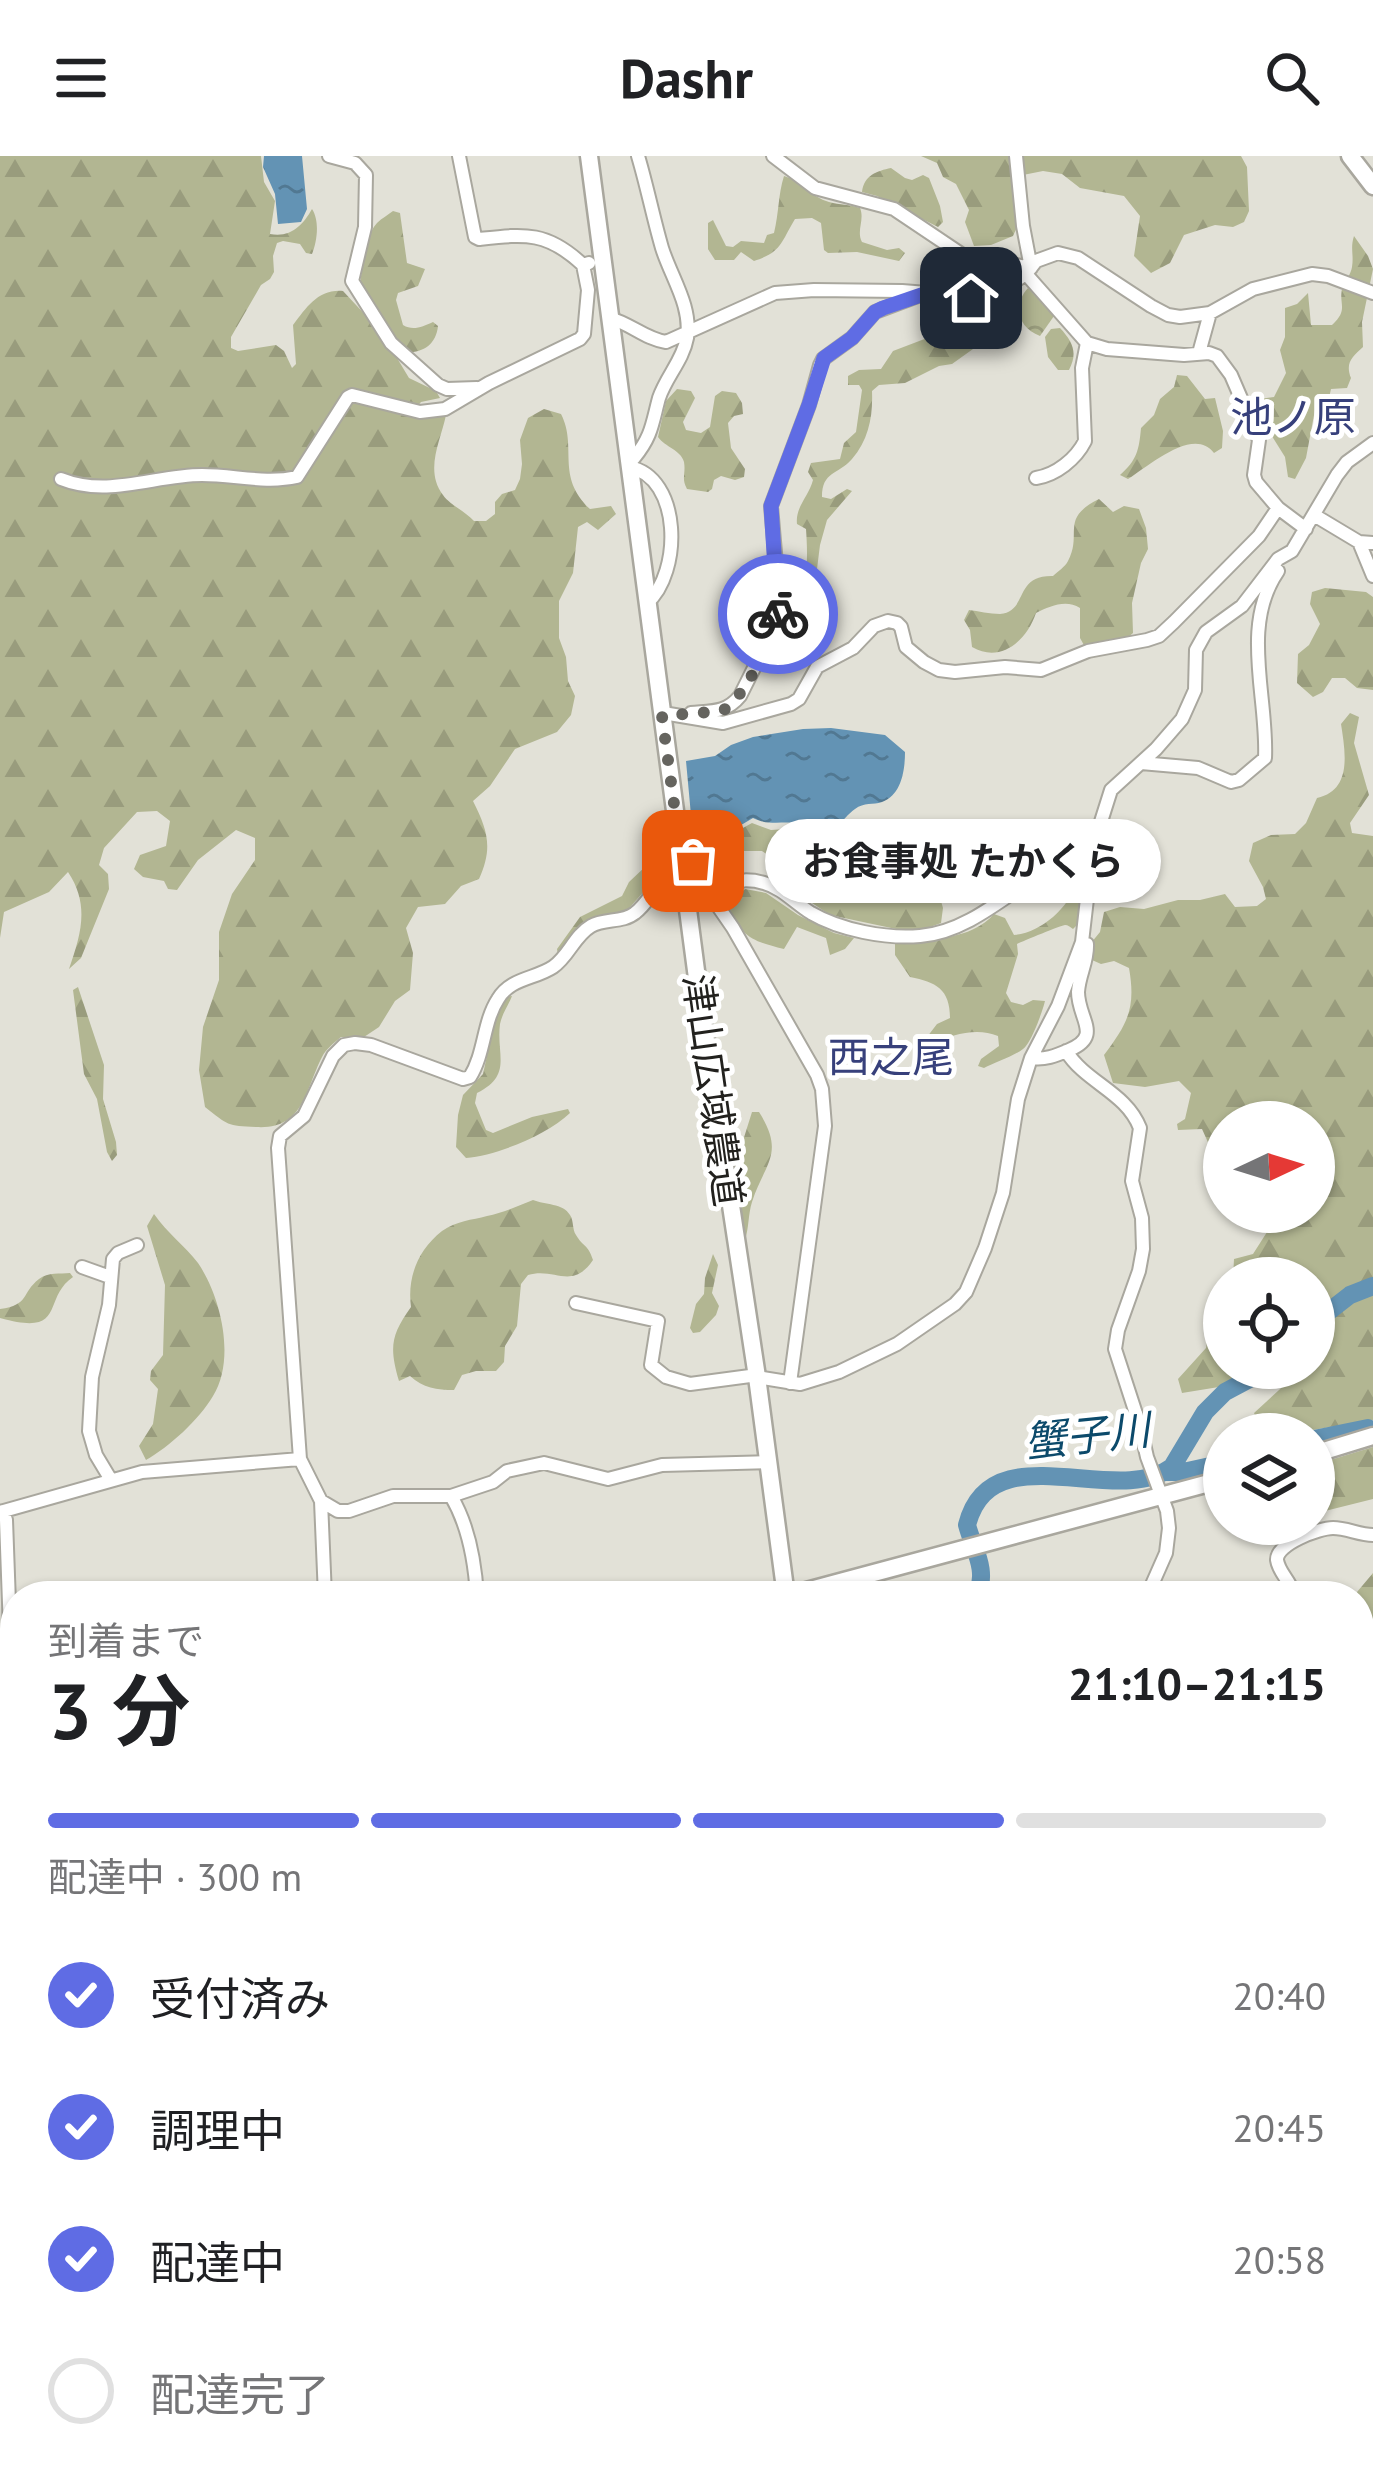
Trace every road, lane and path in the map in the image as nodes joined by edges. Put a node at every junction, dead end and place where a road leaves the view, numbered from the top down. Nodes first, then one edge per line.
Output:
1 (329, 156) edge
2 (459, 156) edge
3 (589, 156) edge
4 (638, 156) edge
5 (773, 156) edge
6 (1016, 156) edge
7 (1351, 156) edge
8 (1373, 186) edge
9 (592, 263) junction
10 (1028, 271) junction
11 (1373, 293) edge
12 (924, 294) junction
13 (1210, 313) junction
14 (609, 318) junction
15 (688, 334) junction
16 (1087, 343) junction
17 (1199, 353) junction
18 (479, 389) junction
19 (1373, 443) edge
20 (629, 463) junction
21 (62, 478) dead end
22 (1036, 478) dead end
23 (1278, 508) junction
24 (1314, 515) junction
25 (1306, 529) junction
26 (1366, 543) edge
27 (1292, 550) junction
28 (1373, 576) edge
29 (647, 603) junction
30 (665, 715) junction
31 (1141, 763) junction
32 (1093, 847) junction
33 (680, 848) junction
34 (683, 874) junction
35 (709, 884) junction
36 (1082, 942) junction
37 (1066, 1052) junction
38 (1031, 1058) junction
39 (137, 1245) dead end
40 (82, 1267) dead end
41 (110, 1277) junction
42 (577, 1303) dead end
43 (757, 1377) junction
44 (790, 1383) junction
45 (1373, 1436) edge
46 (1335, 1448) edge
47 (300, 1459) junction
48 (769, 1462) junction
49 (112, 1480) junction
50 (1203, 1480) edge
51 (1156, 1482) junction
52 (451, 1496) junction
53 (321, 1501) junction
54 (2, 1512) edge
55 (1373, 1535) edge
56 (5, 1581) edge
57 (324, 1581) edge
58 (475, 1581) edge
59 (785, 1581) edge
60 (844, 1581) edge
61 (1153, 1581) edge
62 (1290, 1581) edge

1 - 18 street
2 - 9 street
3 - 9 street, 津山広域農道
4 - 15 street
5 - 10 street
6 - 10 street
7 - 8 street
9 - 14 street, 津山広域農道
9 - 18 street
10 - 12 street
10 - 13 street
10 - 16 street
11 - 13 street
12 - 15 street
12 - 30 street
13 - 17 street
14 - 15 street
14 - 20 street, 津山広域農道
15 - 20 street
16 - 17 street
16 - 22 street
17 - 23 street
18 - 21 street
19 - 24 street
20 - 29 street, 津山広域農道
20 - 29 street
23 - 25 street
23 - 30 street
24 - 25 street
24 - 26 street
25 - 27 street
26 - 28 street
27 - 31 street
27 - 31 street
29 - 30 street, 津山広域農道
30 - 33 street, 津山広域農道
31 - 32 street
32 - 35 street
32 - 36 street
33 - 34 street, 津山広域農道
33 - 35 street
34 - 43 street, 津山広域農道
34 - 47 street
35 - 44 street
36 - 37 street
36 - 38 street
37 - 38 street
37 - 51 street
38 - 44 street
39 - 41 street
40 - 41 street
41 - 49 street
42 - 43 street
43 - 44 street
43 - 48 street, 津山広域農道
45 - 46 street
47 - 49 street
47 - 53 street
48 - 52 street
48 - 59 street, 津山広域農道
49 - 54 street
50 - 51 street
51 - 60 street
51 - 61 street
52 - 53 street
52 - 58 street
53 - 57 street
54 - 56 street
55 - 62 street

